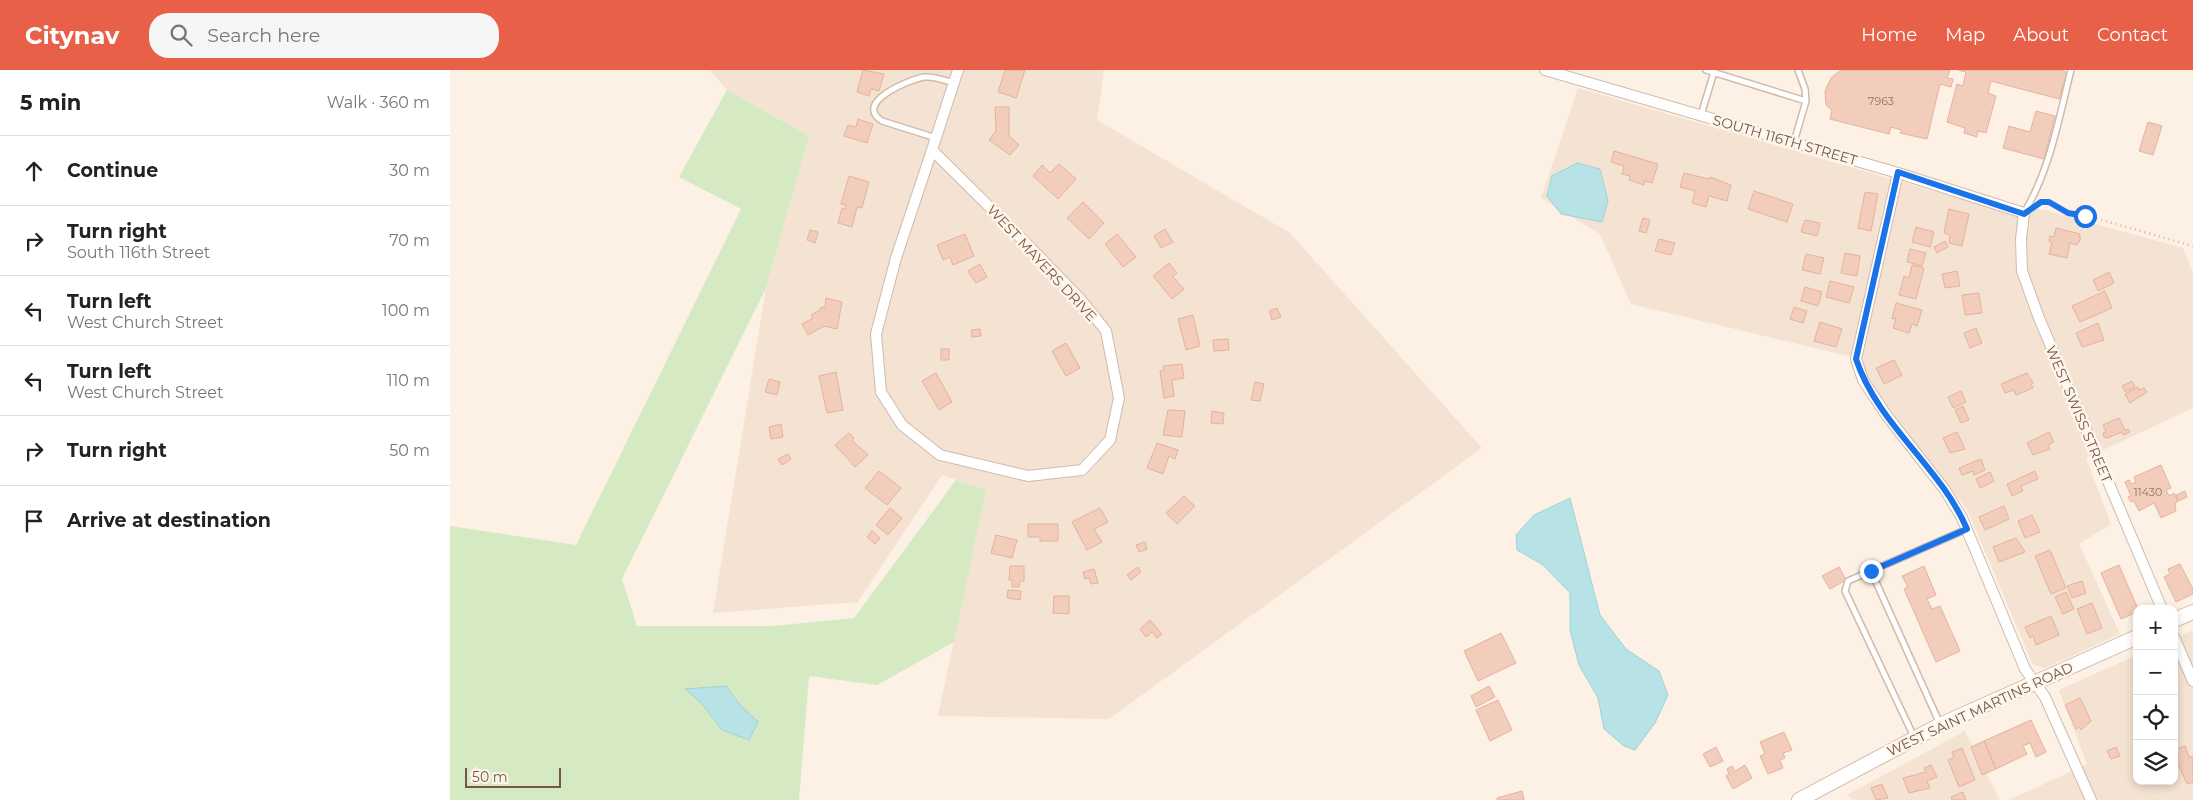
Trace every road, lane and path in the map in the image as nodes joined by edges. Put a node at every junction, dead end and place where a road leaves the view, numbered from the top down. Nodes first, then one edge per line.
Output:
1 (958, 70) edge
2 (1545, 70) edge
3 (1706, 70) edge
4 (1798, 70) edge
5 (2071, 70) edge
6 (1714, 72) junction
7 (1572, 74) edge
8 (954, 83) junction
9 (1806, 101) junction
10 (1701, 115) junction
11 (936, 138) junction
12 (1794, 142) junction
13 (932, 150) junction
14 (1898, 172) junction
15 (2024, 214) junction
16 (2193, 246) edge
17 (1967, 529) junction
18 (1871, 571) junction
19 (2160, 605) edge
20 (2193, 612) edge
21 (2178, 618) edge
22 (2133, 639) edge
23 (2178, 646) edge
24 (2193, 681) edge
25 (2035, 683) junction
26 (1940, 725) junction
27 (1914, 738) junction
28 (1799, 800) edge
29 (2091, 800) edge

1 - 8 street, WEST MAYERS DRIVE
2 - 7 street, SOUTH 116TH STREET
3 - 6 lane
4 - 9 lane
5 - 15 lane
6 - 9 lane
6 - 10 lane
7 - 10 street, SOUTH 116TH STREET
8 - 11 street, WEST MAYERS DRIVE
8 - 11 lane
9 - 12 lane
10 - 12 street, SOUTH 116TH STREET
11 - 13 street, WEST MAYERS DRIVE
12 - 14 street, SOUTH 116TH STREET
13 - 13 street, WEST MAYERS DRIVE
14 - 15 street, SOUTH 116TH STREET
14 - 17 street
15 - 16 path
15 - 19 street, WEST SWISS STREET
17 - 18 lane
17 - 25 street
18 - 26 lane
18 - 27 lane
20 - 21 street
22 - 25 street, WEST SAINT MARTINS ROAD
23 - 24 street
25 - 26 street, WEST SAINT MARTINS ROAD
25 - 29 street
26 - 27 street, WEST SAINT MARTINS ROAD
27 - 28 street, WEST SAINT MARTINS ROAD

